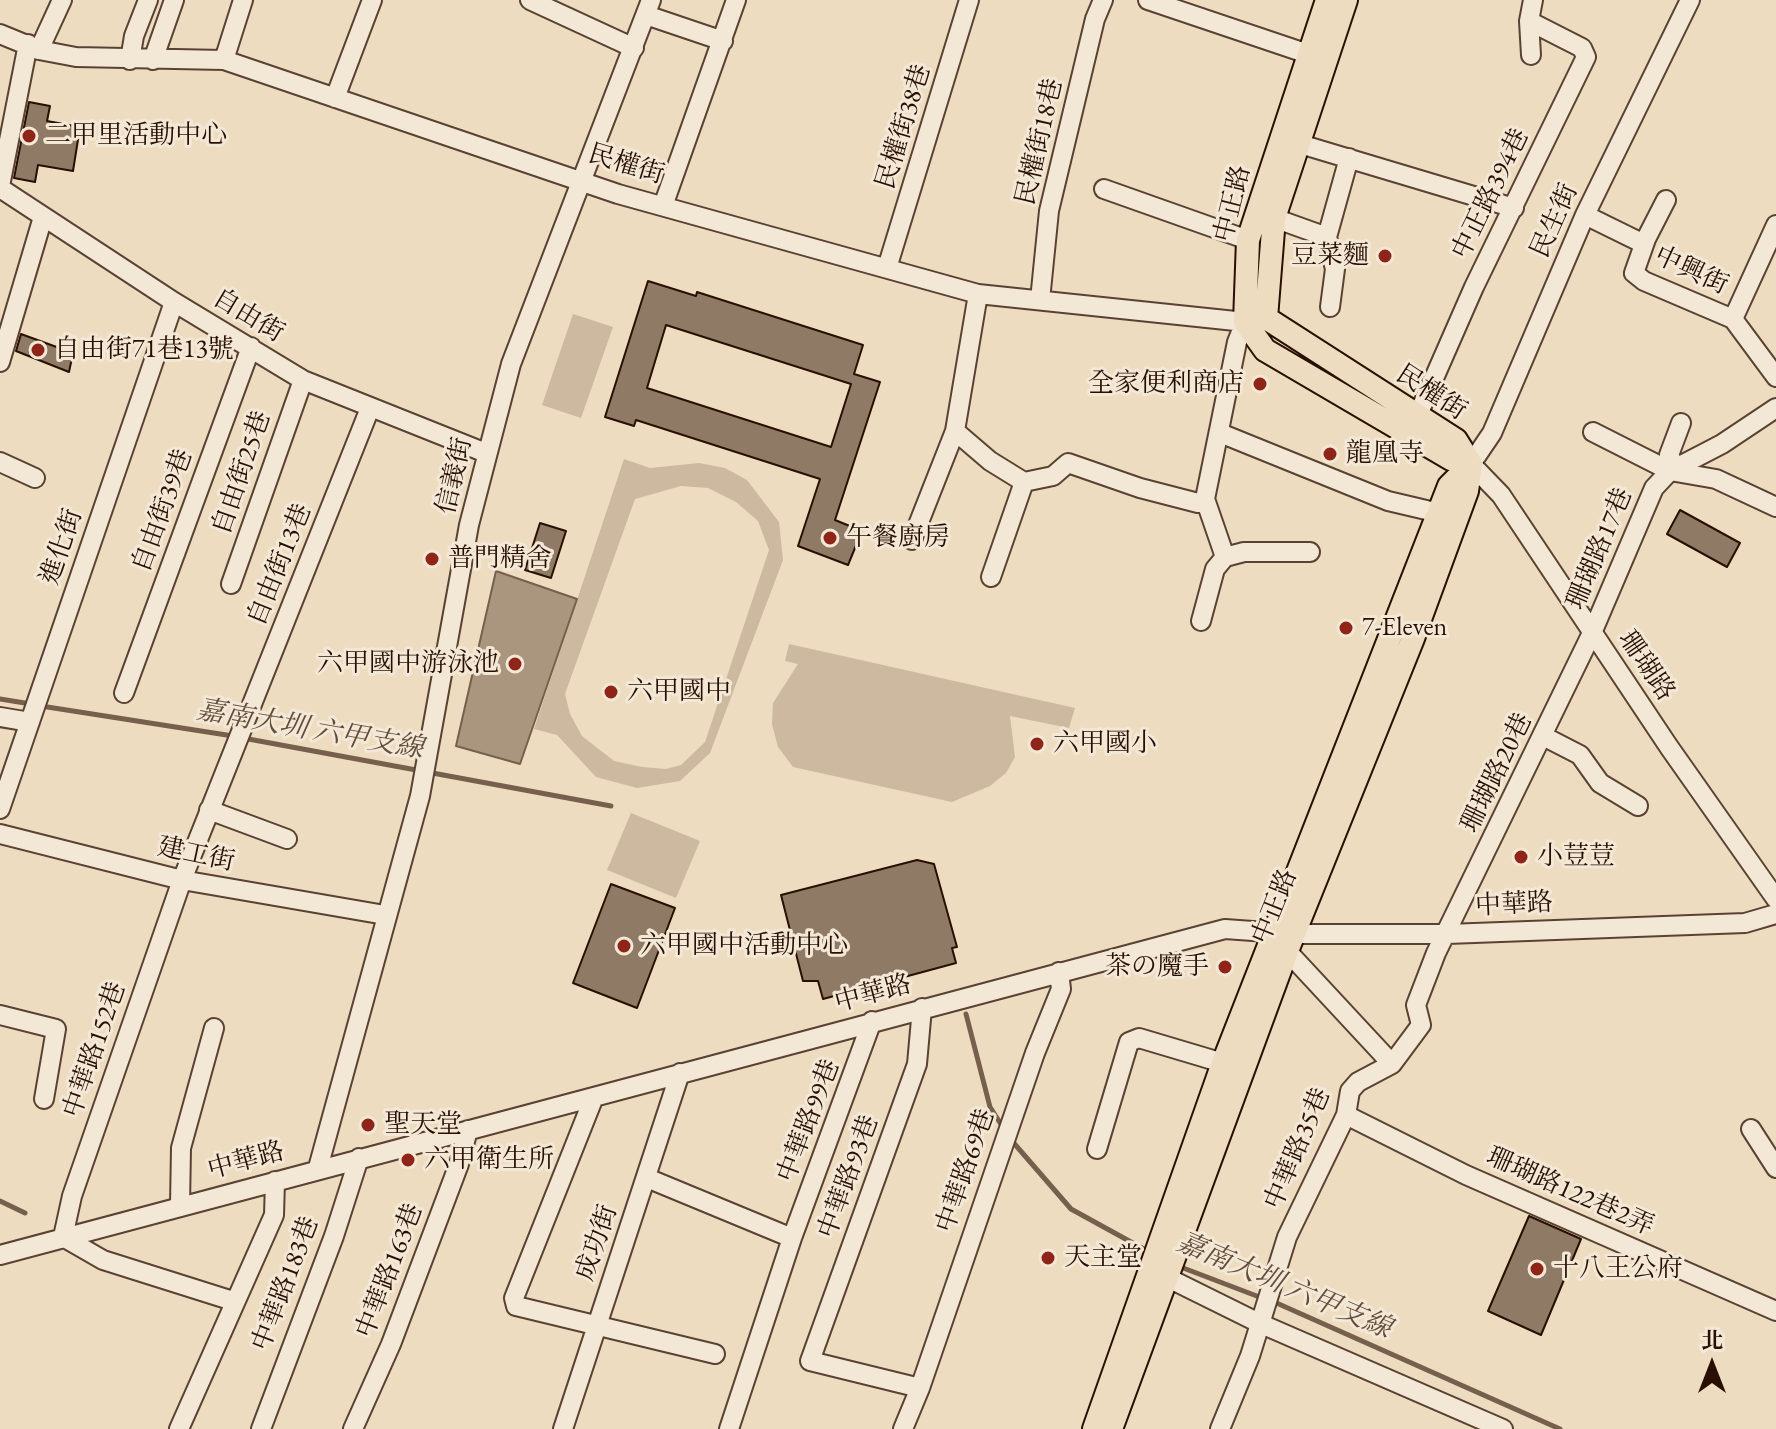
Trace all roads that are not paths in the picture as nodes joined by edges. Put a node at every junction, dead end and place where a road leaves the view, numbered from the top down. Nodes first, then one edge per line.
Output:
1 (62, 0) edge
2 (148, 0) edge
3 (174, 0) edge
4 (243, 0) edge
5 (372, 0) edge
6 (530, 0) edge
7 (736, 0) edge
8 (969, 0) edge
9 (1103, 0) edge
10 (1148, 0) edge
11 (1327, 0) edge
12 (1346, 0) edge
13 (1533, 0) edge
14 (1690, 0) edge
15 (648, 8) edge
16 (1529, 21) junction
17 (0, 34) edge
18 (723, 41) junction
19 (34, 47) junction
20 (634, 48) junction
21 (1531, 55) dead end
22 (1317, 57) junction
23 (130, 60) junction
24 (153, 60) junction
25 (224, 60) junction
26 (335, 98) junction
27 (1300, 144) junction
28 (1349, 158) junction
29 (583, 182) junction
30 (0, 187) edge
31 (1104, 189) dead end
32 (1666, 200) dead end
33 (663, 206) junction
34 (1514, 208) junction
35 (1585, 215) junction
36 (43, 217) junction
37 (1274, 218) junction
38 (1776, 225) edge
39 (1327, 237) junction
40 (1248, 240) junction
41 (1644, 244) junction
42 (887, 268) junction
43 (978, 294) junction
44 (1040, 300) junction
45 (174, 302) junction
46 (1330, 307) dead end
47 (1733, 319) junction
48 (1256, 320) junction
49 (251, 347) junction
50 (0, 362) edge
51 (1776, 377) edge
52 (303, 380) junction
53 (370, 408) junction
54 (1776, 408) edge
55 (1417, 417) junction
56 (1681, 423) dead end
57 (955, 431) junction
58 (1593, 432) dead end
59 (1220, 433) junction
60 (486, 453) junction
61 (0, 462) edge
62 (1471, 464) junction
63 (1673, 469) junction
64 (35, 478) dead end
65 (1024, 482) junction
66 (1205, 499) junction
67 (1776, 507) edge
68 (1439, 513) junction
69 (912, 540) dead end
70 (1310, 552) dead end
71 (1225, 557) junction
72 (991, 577) dead end
73 (231, 584) dead end
74 (1201, 621) dead end
75 (1592, 633) junction
76 (124, 693) dead end
77 (34, 710) junction
78 (0, 717) edge
79 (1543, 736) junction
80 (1638, 806) dead end
81 (0, 809) edge
82 (209, 810) junction
83 (0, 834) edge
84 (287, 839) dead end
85 (182, 880) junction
86 (1776, 899) edge
87 (1776, 914) edge
88 (385, 915) junction
89 (1447, 934) junction
90 (1285, 939) junction
91 (1059, 972) junction
92 (922, 1008) junction
93 (0, 1015) edge
94 (872, 1021) junction
95 (214, 1028) dead end
96 (1223, 1063) junction
97 (1392, 1064) junction
98 (680, 1073) junction
99 (594, 1097) junction
100 (44, 1099) dead end
101 (1346, 1115) junction
102 (1751, 1129) dead end
103 (468, 1130) junction
104 (1097, 1149) dead end
105 (359, 1158) junction
106 (318, 1168) junction
107 (1776, 1168) edge
108 (647, 1178) junction
109 (275, 1181) junction
110 (180, 1205) junction
111 (63, 1237) junction
112 (792, 1238) junction
113 (0, 1255) edge
114 (1159, 1274) junction
115 (233, 1301) junction
116 (1776, 1311) edge
117 (1259, 1323) junction
118 (595, 1327) junction
119 (715, 1354) dead end
120 (920, 1388) junction
121 (179, 1429) edge
122 (261, 1429) edge
123 (353, 1429) edge
124 (563, 1429) edge
125 (729, 1429) edge
126 (903, 1429) edge
127 (1094, 1429) edge
128 (1111, 1429) edge
129 (1220, 1429) edge
130 (1503, 1429) edge

1 - 19 street
2 - 23 street
3 - 24 street
4 - 25 street
5 - 26 street
6 - 20 street
7 - 18 street
8 - 42 street, 民權街38巷
9 - 44 street, 民權街18巷
10 - 22 street
11 - 22 main road, 中正路
12 - 22 main road, 中正路
13 - 16 street
14 - 35 street, 民生街
15 - 18 street
15 - 20 street, 信義街
16 - 21 street
16 - 34 street, 中正路394巷
17 - 19 street, 民權街
18 - 33 street
19 - 23 street, 民權街
19 - 30 street
20 - 29 street, 信義街
22 - 27 main road, 中正路
22 - 40 main road, 中正路
23 - 24 street, 民權街
24 - 25 street, 民權街
25 - 26 street, 民權街
26 - 29 street, 民權街
27 - 28 street
27 - 37 main road, 中正路
28 - 34 street
28 - 39 street
29 - 33 street, 民權街
29 - 60 street, 信義街
30 - 36 street, 自由街
31 - 40 street
32 - 41 street, 中興街
33 - 42 street, 民權街
34 - 55 street, 中正路394巷
35 - 41 street
35 - 62 street, 民生街
36 - 45 street, 自由街
36 - 50 street
37 - 39 street
37 - 48 main road, 中正路
38 - 47 street
39 - 46 street
40 - 48 main road, 中正路
41 - 47 street, 中興街
42 - 43 street, 民權街
43 - 44 street, 民權街
43 - 57 street
44 - 48 street, 民權街
45 - 49 street, 自由街
45 - 77 street, 進化街
47 - 51 street, 中興街
48 - 55 main road, 民權街
48 - 59 street, 中正路
48 - 62 main road, 民權街
49 - 52 street, 自由街
49 - 76 street, 自由街39巷
52 - 53 street, 自由街
52 - 73 street, 自由街25巷
53 - 60 street, 自由街
53 - 82 street, 自由街13巷
54 - 63 street, 珊瑚路17巷
55 - 62 main road, 民權街
56 - 63 street
57 - 65 street
57 - 69 street
58 - 63 street
59 - 66 street, 中正路
59 - 68 street
60 - 88 street, 信義街
61 - 64 street
62 - 68 main road, 中正路
62 - 75 street, 珊瑚路
62 - 90 main road, 中正路
63 - 67 street
63 - 75 street, 珊瑚路17巷
65 - 66 street
65 - 72 street
66 - 71 street
68 - 90 main road, 中正路
70 - 71 street
71 - 74 street
75 - 79 street, 珊瑚路20巷
75 - 86 street, 珊瑚路
77 - 78 street
77 - 81 street, 進化街
79 - 80 street
79 - 89 street, 珊瑚路20巷
82 - 84 street
82 - 85 street, 中華路152巷
83 - 85 street, 建工街
85 - 88 street, 建工街
85 - 111 street, 中華路152巷
87 - 89 street, 中華路
88 - 106 street, 信義街
89 - 90 street, 中華路
89 - 97 street, 中華路35巷
90 - 91 street, 中華路
90 - 96 main road, 中正路
90 - 97 street
90 - 114 main road, 中正路
91 - 92 street, 中華路
91 - 120 street, 中華路69巷
92 - 94 street, 中華路
92 - 120 street, 中華路93巷
93 - 100 street
94 - 98 street, 中華路
94 - 112 street, 中華路99巷
95 - 110 street
96 - 104 street
96 - 114 main road, 中正路
97 - 101 street, 中華路35巷
98 - 99 street, 中華路
98 - 108 street, 成功街
99 - 103 street, 中華路
99 - 118 street
101 - 116 street, 珊瑚路122巷2弄
101 - 117 street, 中華路35巷
102 - 107 street
103 - 105 street, 中華路
103 - 123 street, 中華路163巷
105 - 106 street, 中華路
105 - 122 street, 中華路183巷
106 - 109 street, 中華路
108 - 112 street
108 - 118 street, 成功街
109 - 110 street, 中華路
109 - 115 street
110 - 111 street, 中華路
111 - 113 street, 中華路
111 - 115 street
112 - 125 street, 中華路99巷
114 - 117 street
114 - 127 main road, 中正路
114 - 128 main road, 中正路
115 - 121 street
117 - 129 street, 中華路35巷
117 - 130 street
118 - 119 street
118 - 124 street, 成功街
120 - 126 street, 中華路69巷

